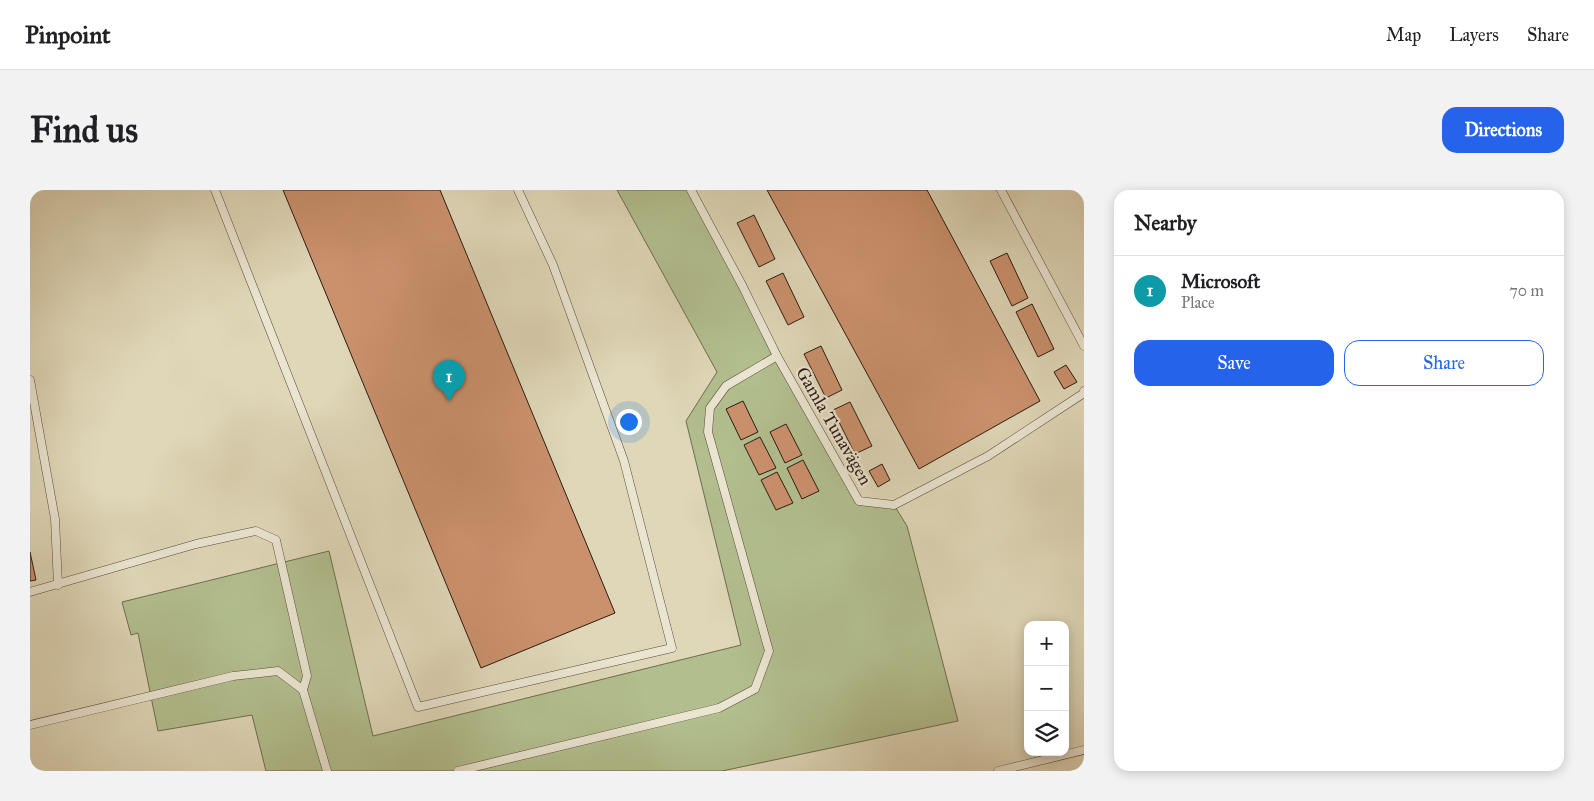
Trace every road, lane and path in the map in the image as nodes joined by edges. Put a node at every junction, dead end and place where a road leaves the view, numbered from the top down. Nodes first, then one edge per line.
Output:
1 (215, 190) edge
2 (518, 190) edge
3 (691, 190) edge
4 (1000, 190) edge
5 (1084, 346) edge
6 (777, 356) junction
7 (30, 380) edge
8 (1084, 390) edge
9 (58, 585) junction
10 (30, 592) edge
11 (303, 690) junction
12 (30, 725) edge
13 (1084, 750) edge
14 (326, 771) edge
15 (458, 771) edge
16 (998, 771) edge

1 - 2 lane
3 - 6 lane, Gamla Tunavägen
4 - 5 lane
6 - 8 lane, Gamla Tunavägen
6 - 15 lane
7 - 9 lane
9 - 10 lane
9 - 11 lane
11 - 12 lane
11 - 14 lane
13 - 16 lane

